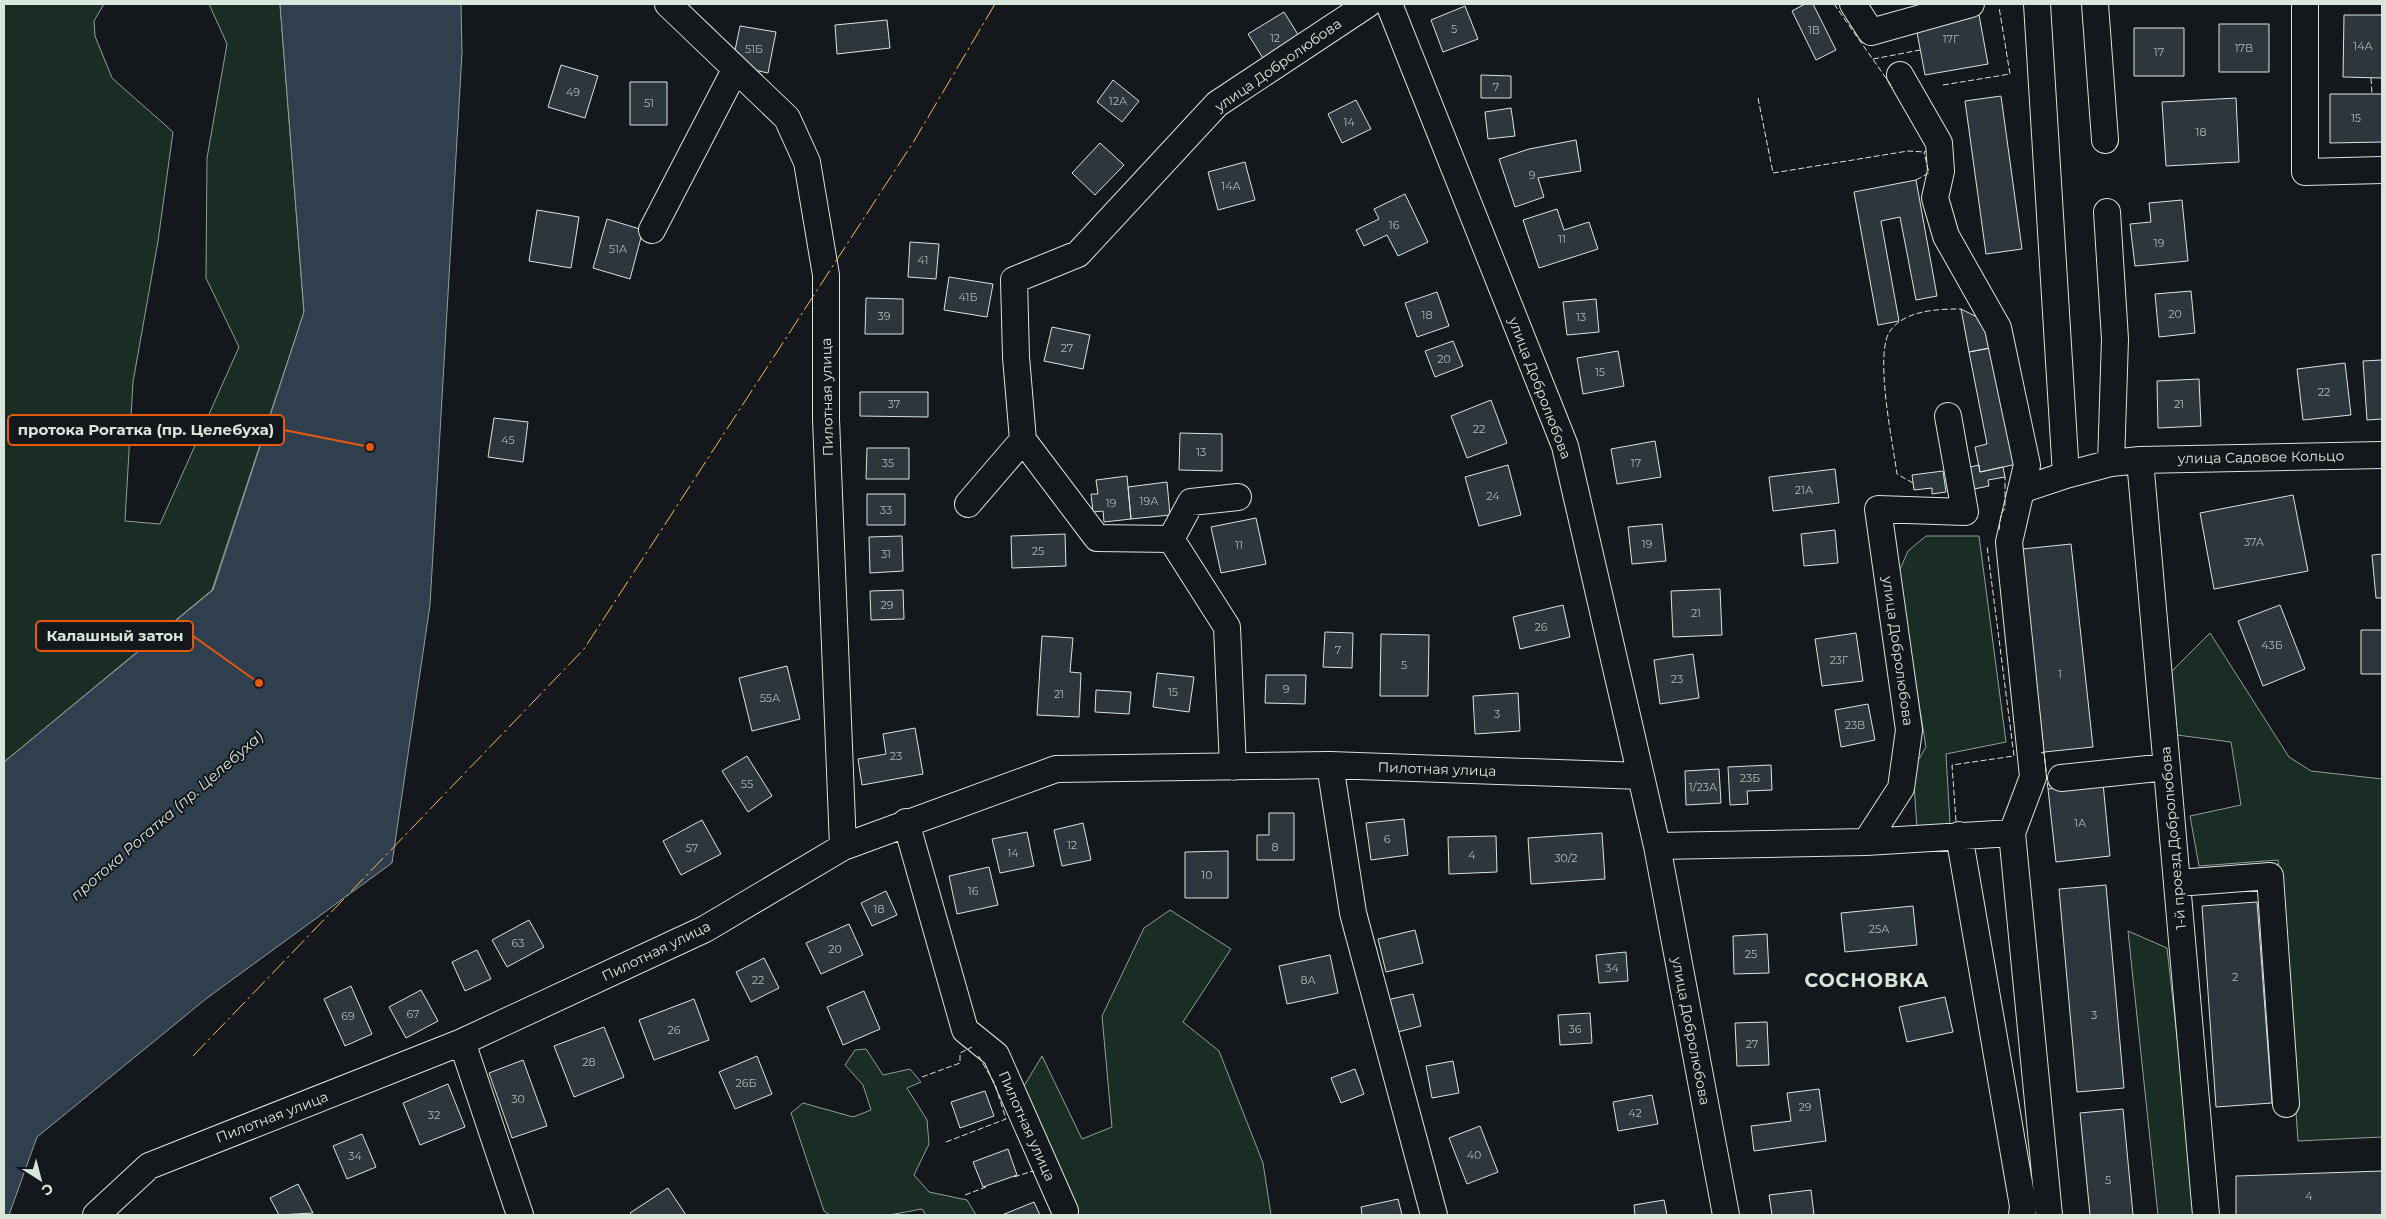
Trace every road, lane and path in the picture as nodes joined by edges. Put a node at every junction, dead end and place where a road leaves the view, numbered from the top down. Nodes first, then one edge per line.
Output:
1 (668, 4) edge
2 (1368, 4) edge
3 (1389, 4) edge
4 (1853, 4) edge
5 (1971, 4) edge
6 (2037, 4) edge
7 (2095, 4) edge
8 (2305, 4) edge
9 (735, 70) junction
10 (1900, 75) dead end
11 (2105, 140) dead end
12 (2382, 170) edge
13 (2107, 212) dead end
14 (652, 230) dead end
15 (1948, 416) dead end
16 (1023, 440) junction
17 (2382, 455) edge
18 (2140, 460) junction
19 (2112, 463) junction
20 (2066, 475) junction
21 (2021, 490) junction
22 (1238, 496) dead end
23 (968, 504) dead end
24 (1171, 539) junction
25 (1330, 765) junction
26 (1233, 767) junction
27 (2167, 767) junction
28 (1641, 776) junction
29 (2061, 778) dead end
30 (906, 822) junction
31 (2012, 833) junction
32 (1959, 835) junction
33 (1866, 842) junction
34 (1657, 846) junction
35 (843, 847) junction
36 (2177, 882) junction
37 (462, 1042) junction
38 (2286, 1104) dead end
39 (1064, 1211) dead end
40 (96, 1215) edge
41 (520, 1215) edge
42 (1434, 1215) edge
43 (1726, 1215) edge
44 (2022, 1215) edge
45 (2049, 1215) edge
46 (2206, 1215) edge

1 - 9 street, Пилотная улица
2 - 16 street, улица Добролюбова
3 - 28 street, улица Добролюбова
4 - 5 street
6 - 20 street
7 - 11 street
8 - 12 street
9 - 14 street
9 - 35 street, Пилотная улица
10 - 21 street
13 - 19 street
15 - 33 street, улица Добролюбова
16 - 23 street
16 - 24 street
17 - 18 street, улица Садовое Кольцо
18 - 19 street, улица Садовое Кольцо
18 - 27 street, 1-й проезд Добролюбова
19 - 20 street, улица Садовое Кольцо
20 - 21 street, улица Садовое Кольцо
21 - 31 street
22 - 24 street
24 - 26 street
25 - 26 street, Пилотная улица
25 - 28 street, Пилотная улица
25 - 42 street
26 - 30 street, Пилотная улица
27 - 29 street
27 - 36 street, 1-й проезд Добролюбова
28 - 34 street, улица Добролюбова
30 - 35 street, Пилотная улица
30 - 39 street, Пилотная улица
31 - 32 street
31 - 45 street
32 - 33 street
32 - 44 street
33 - 34 street
34 - 43 street, улица Добролюбова
35 - 37 street, Пилотная улица
36 - 38 street
36 - 46 street, 1-й проезд Добролюбова
37 - 40 street, Пилотная улица
37 - 41 street

